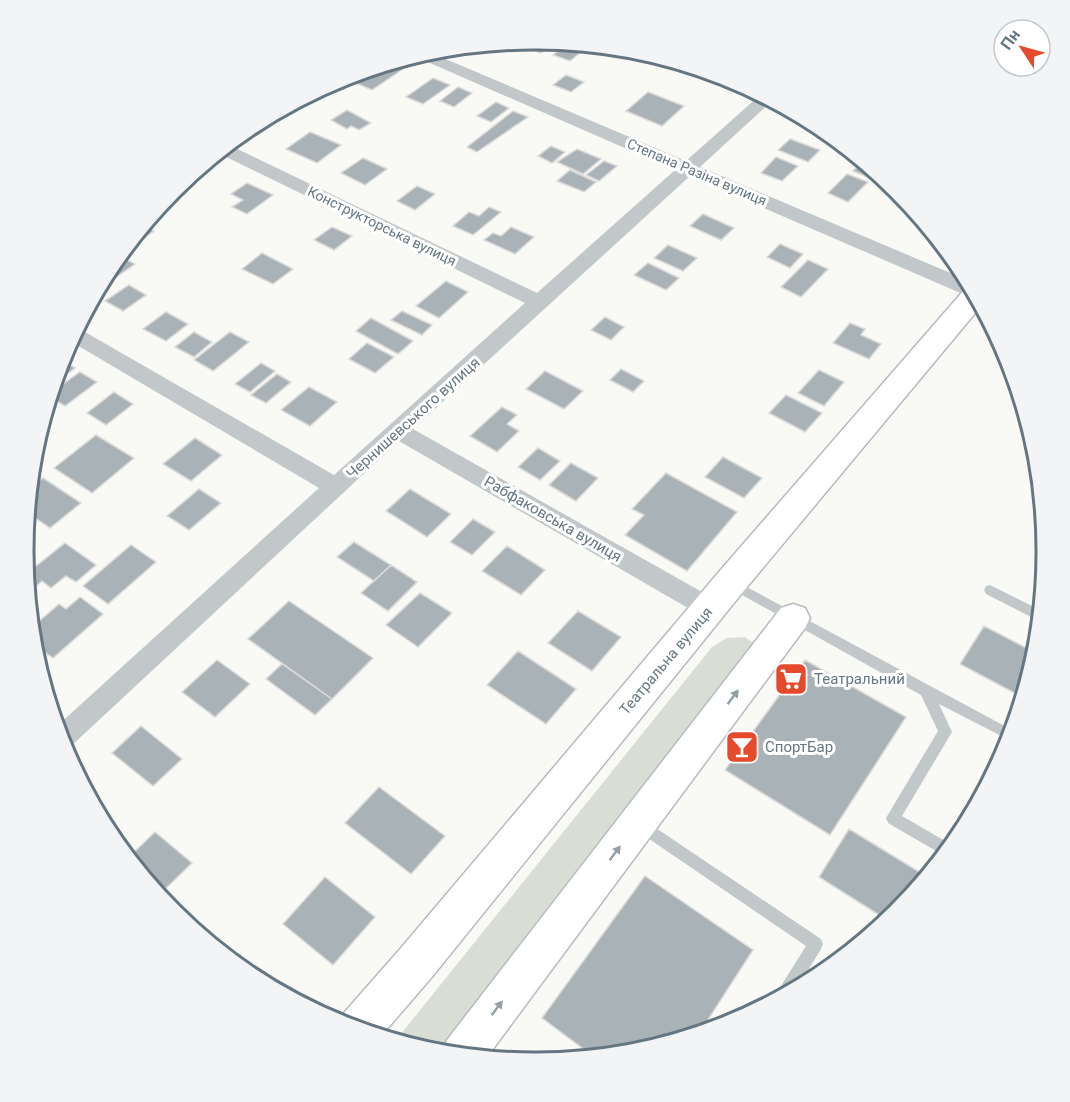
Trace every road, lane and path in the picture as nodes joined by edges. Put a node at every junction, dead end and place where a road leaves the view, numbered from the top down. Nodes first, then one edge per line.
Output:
1 (436, 60) edge
2 (760, 104) edge
3 (231, 153) edge
4 (689, 169) junction
5 (958, 284) edge
6 (969, 302) edge
7 (541, 303) junction
8 (82, 339) edge
9 (398, 430) junction
10 (336, 487) junction
11 (990, 590) dead end
12 (720, 595) junction
13 (1031, 612) edge
14 (793, 618) junction
15 (926, 692) junction
16 (66, 725) edge
17 (1002, 731) edge
18 (638, 822) junction
19 (939, 845) edge
20 (794, 979) edge
21 (365, 1021) edge
22 (468, 1047) edge

1 - 4 street, Степана Разіна вулиця
2 - 4 street, Чернишевського вулиця
3 - 7 street, Конструкторська вулиця
4 - 5 street, Степана Разіна вулиця
4 - 7 street, Чернишевського вулиця
6 - 12 street, Театральна вулиця
7 - 9 street, Чернишевського вулиця
8 - 10 street
9 - 10 street, Чернишевського вулиця
9 - 12 street, Рабфаковська вулиця
10 - 16 street, Чернишевського вулиця
11 - 13 lane
12 - 14 lane
12 - 21 street, Театральна вулиця
14 - 15 lane
18 -> 14 street
15 - 17 lane
15 - 19 lane
18 - 20 lane
22 -> 18 street

